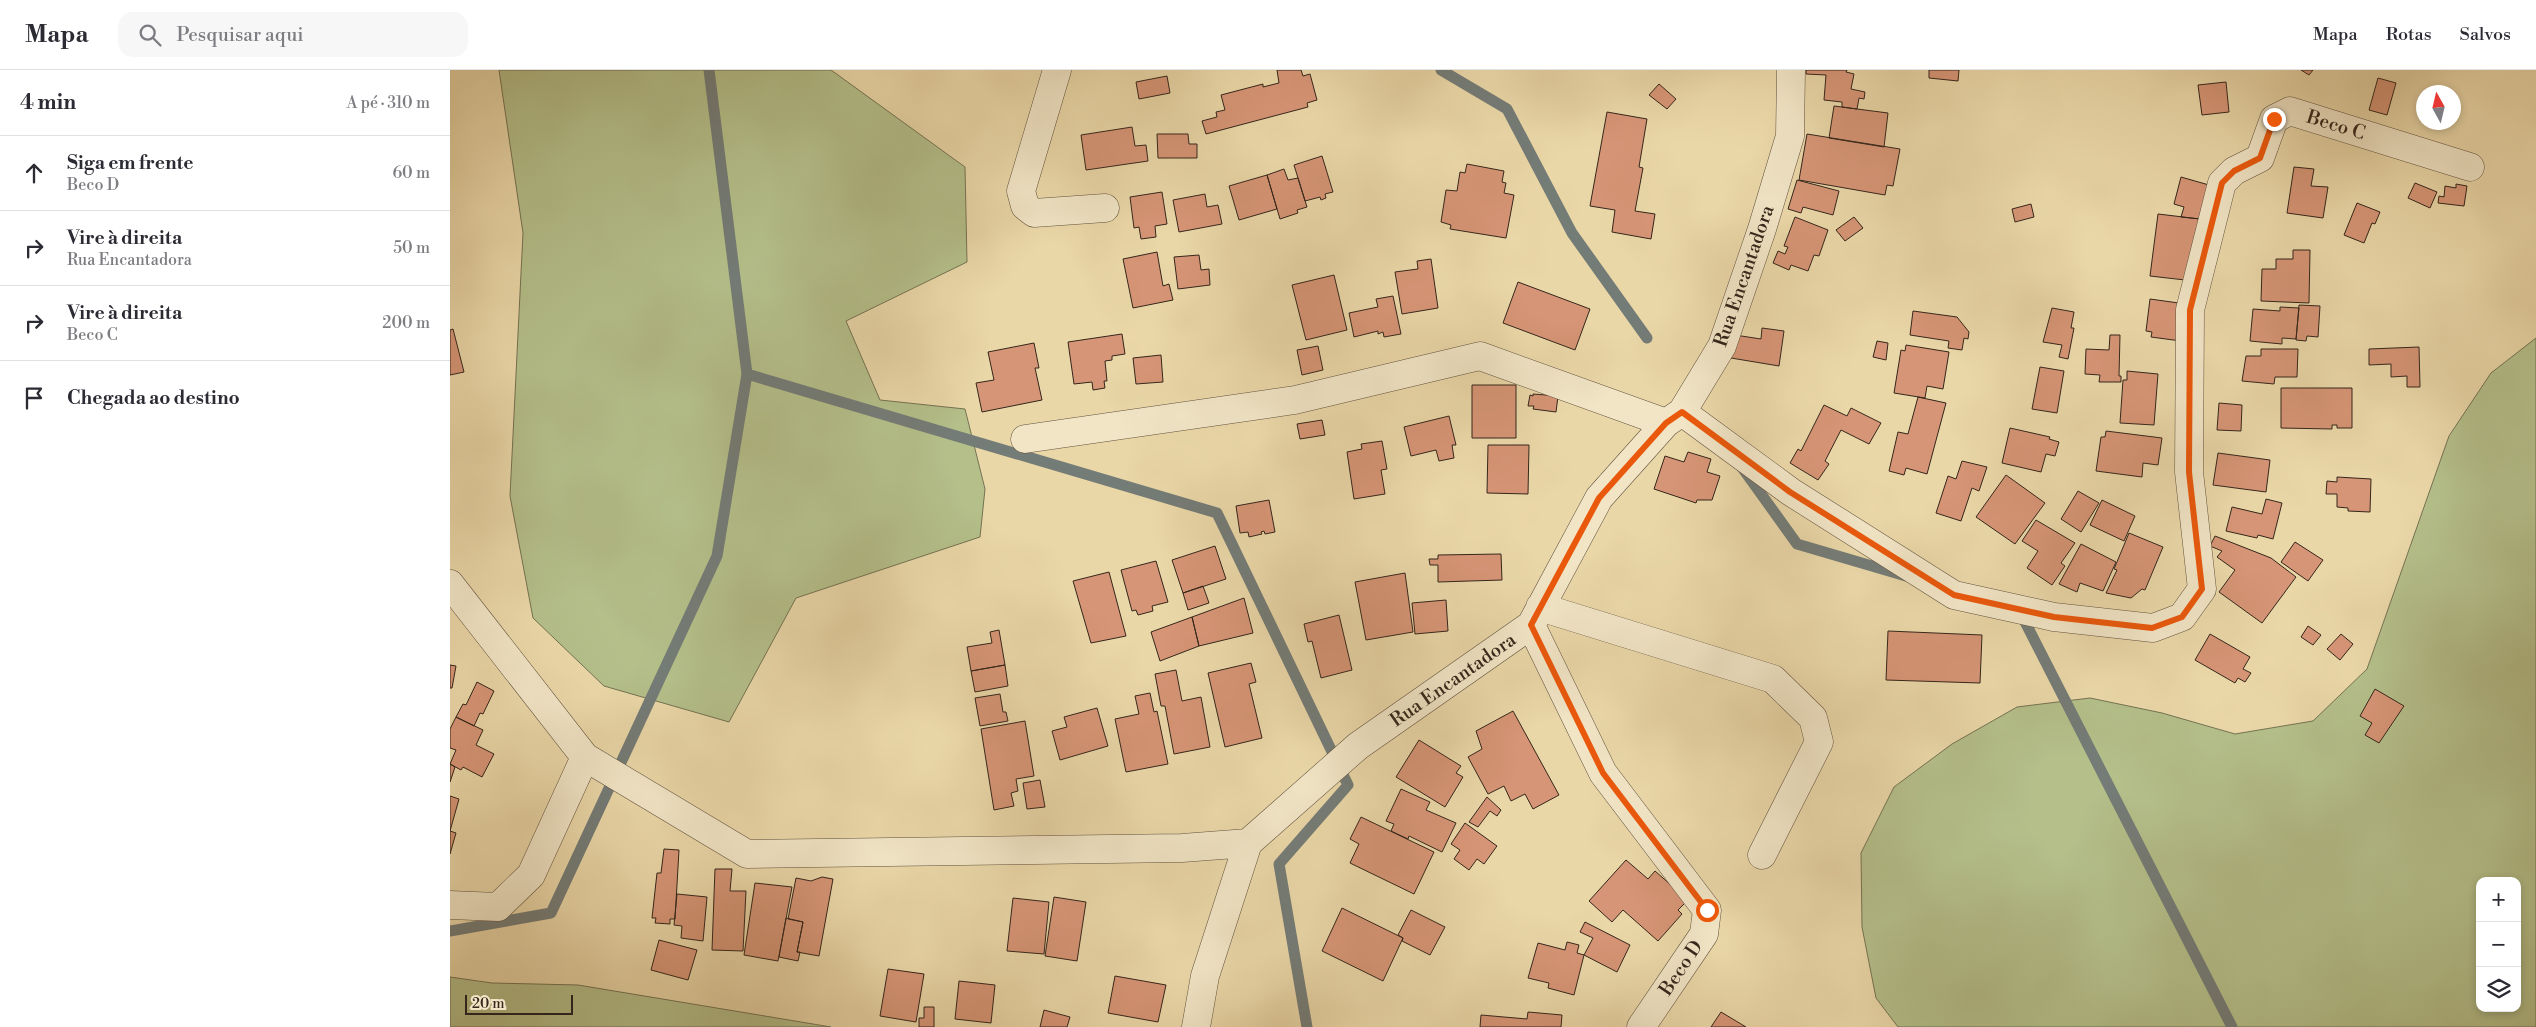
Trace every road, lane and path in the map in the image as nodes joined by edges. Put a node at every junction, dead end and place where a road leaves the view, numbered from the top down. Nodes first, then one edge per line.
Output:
1 (1057, 70) edge
2 (1791, 70) edge
3 (2470, 167) dead end
4 (1106, 208) dead end
5 (1674, 417) junction
6 (1025, 439) dead end
7 (450, 584) edge
8 (1536, 616) junction
9 (585, 757) junction
10 (1248, 843) junction
11 (1762, 855) dead end
12 (450, 905) edge
13 (1196, 1027) edge
14 (1641, 1027) edge

1 - 4 street
2 - 5 street, Rua Encantadora
3 - 5 street, Beco C
5 - 6 street, Beco C
5 - 8 street, Rua Encantadora
7 - 9 street
8 - 10 street, Rua Encantadora
8 - 11 street
8 - 14 street, Beco D
9 - 10 street
9 - 12 street
10 - 13 street

